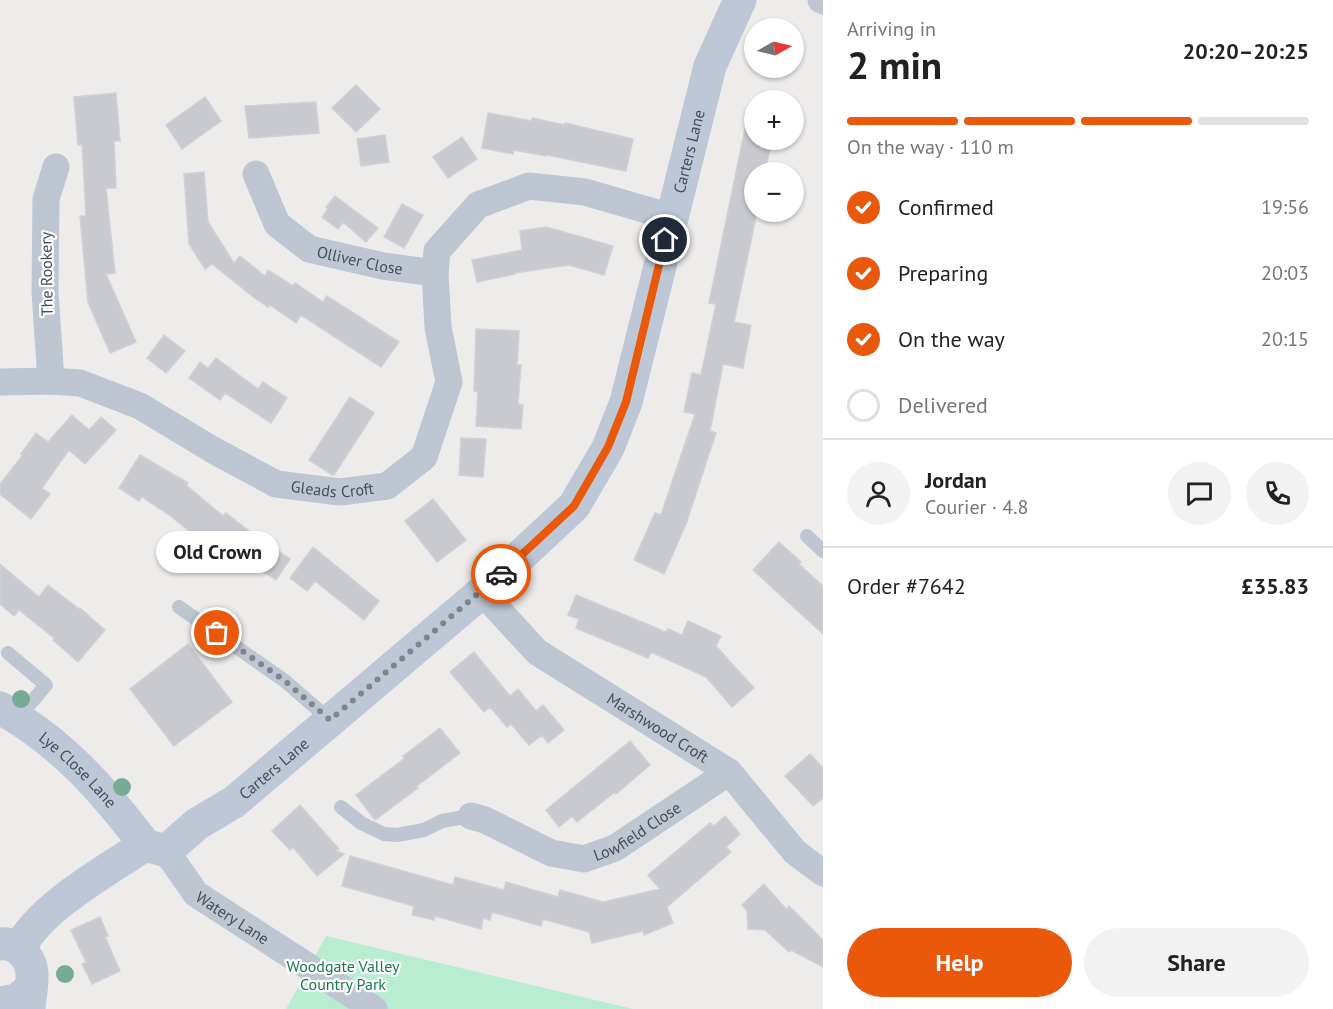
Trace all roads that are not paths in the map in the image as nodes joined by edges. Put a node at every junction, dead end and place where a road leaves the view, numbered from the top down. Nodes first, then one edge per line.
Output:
1 (740, 0) edge
2 (56, 167) dead end
3 (256, 174) dead end
4 (671, 217) junction
5 (435, 273) junction
6 (51, 381) junction
7 (0, 382) edge
8 (807, 536) dead end
9 (823, 551) edge
10 (482, 592) junction
11 (179, 607) dead end
12 (8, 654) dead end
13 (9, 713) edge
14 (330, 720) junction
15 (729, 772) junction
16 (341, 807) dead end
17 (471, 816) joint
18 (155, 848) junction
19 (823, 873) edge
20 (9, 946) edge
21 (29, 999) edge
22 (0, 1003) edge
23 (374, 1009) edge

1 - 4 street, Carters Lane
2 - 6 street, The Rookery
3 - 5 street, Olliver Close
4 - 5 street, Gleads Croft
4 - 10 street, Carters Lane
5 - 6 street, Gleads Croft
6 - 7 street, Gleads Croft
8 - 9 lane
10 - 14 street, Carters Lane
10 - 15 street, Marshwood Croft
11 - 14 lane
12 - 13 lane
13 - 18 street, Lye Close Lane
14 - 18 street, Carters Lane
15 - 17 street, Lowfield Close
15 - 19 street, Marshwood Croft
16 - 17 lane
18 - 20 street, Carters Lane
18 - 23 street, Watery Lane
20 - 21 street
21 - 22 street

